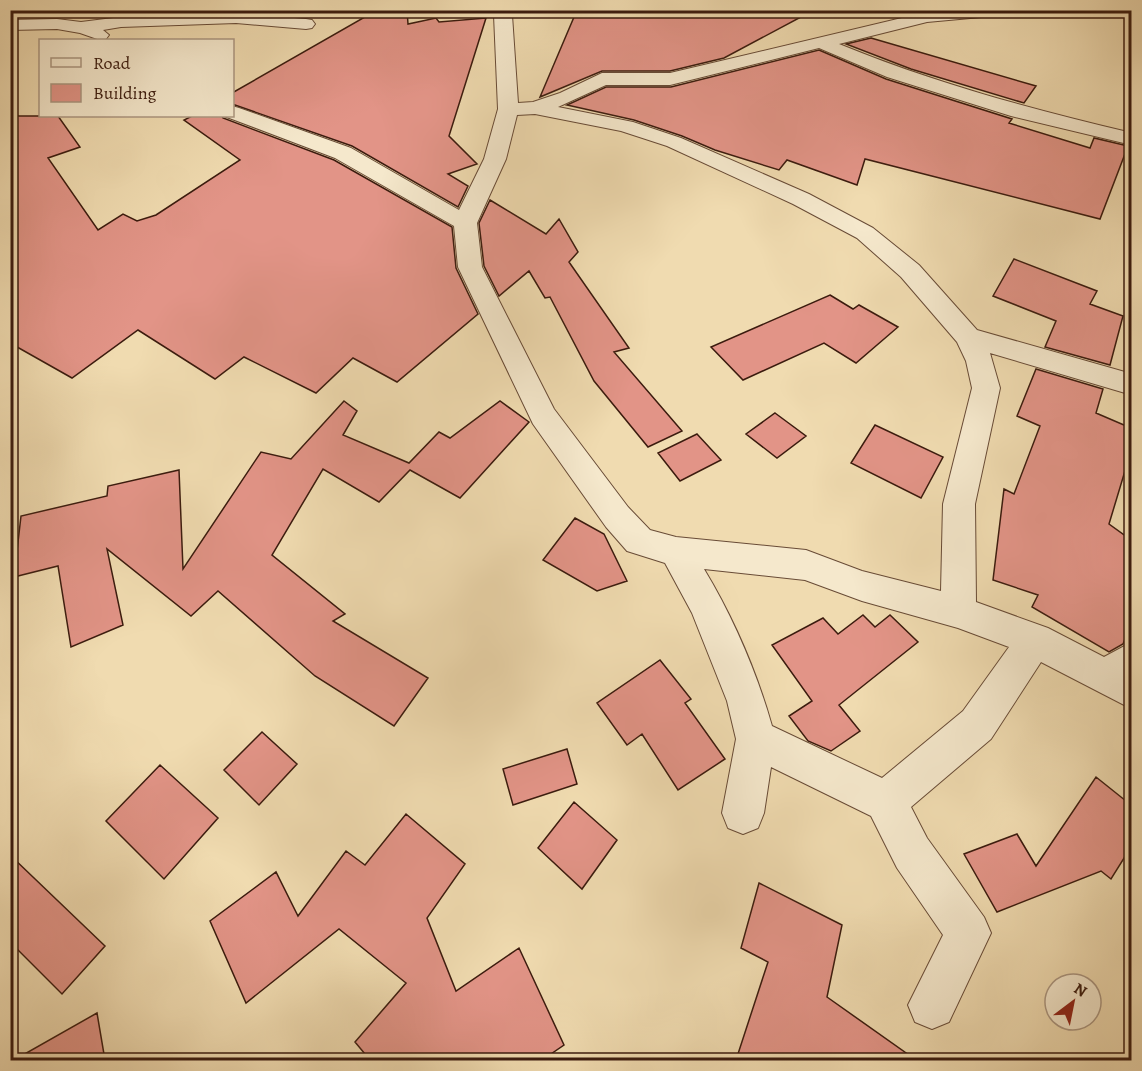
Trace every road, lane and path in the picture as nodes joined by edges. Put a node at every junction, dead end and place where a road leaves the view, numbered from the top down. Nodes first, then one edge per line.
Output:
1 (500, 10) edge
2 (1003, 10) edge
3 (306, 24) dead end
4 (10, 25) edge
5 (79, 28) junction
6 (107, 39) edge
7 (819, 42) junction
8 (535, 108) junction
9 (508, 109) junction
10 (234, 113) edge
11 (1131, 139) edge
12 (465, 223) junction
13 (968, 337) junction
14 (1131, 385) edge
15 (676, 552) junction
16 (958, 612) junction
17 (1035, 640) junction
18 (1123, 676) edge
19 (756, 739) junction
20 (886, 801) junction
21 (743, 813) dead end
22 (932, 1005) dead end

1 - 9 street
2 - 7 street
3 - 5 street
4 - 5 street
5 - 6 street
7 - 8 street
7 - 11 street
8 - 9 street
8 - 13 street
9 - 12 street
10 - 12 street
12 - 15 street
13 - 14 street
13 - 16 street
15 - 16 street
15 - 19 street
16 - 17 street
17 - 18 street
17 - 20 street
19 - 20 street
19 - 21 street
20 - 22 street

